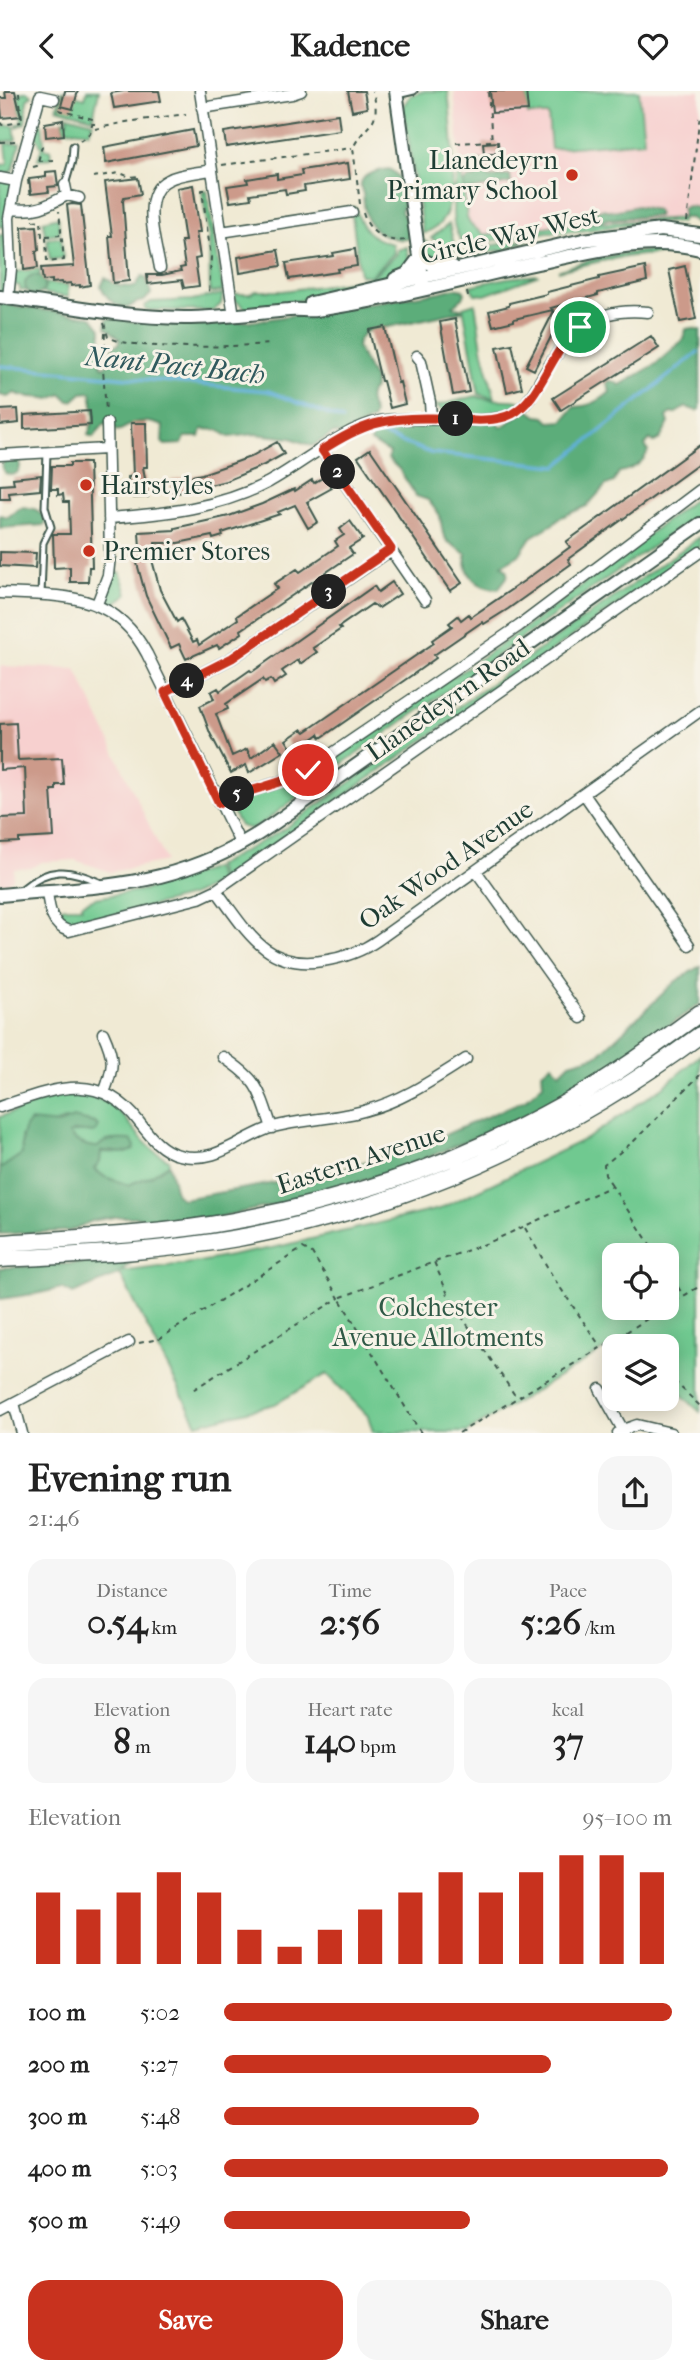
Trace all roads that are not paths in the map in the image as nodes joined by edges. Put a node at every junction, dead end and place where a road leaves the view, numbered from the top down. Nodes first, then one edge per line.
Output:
1 (200, 91) edge
2 (301, 91) edge
3 (414, 91) edge
4 (396, 93) edge
5 (54, 99) road end
6 (202, 107) junction
7 (73, 146) road end
8 (211, 169) junction
9 (0, 178) edge
10 (16, 181) junction
11 (64, 193) junction
12 (79, 198) dead end
13 (11, 209) junction
14 (352, 212) dead end
15 (221, 232) junction
16 (700, 235) edge
17 (700, 249) edge
18 (419, 258) junction
19 (460, 267) junction
20 (160, 268) dead end
21 (423, 283) junction
22 (357, 292) junction
23 (4, 297) edge
24 (290, 310) junction
25 (648, 312) dead end
26 (234, 316) junction
27 (417, 356) dead end
28 (431, 418) junction
29 (107, 423) road end
30 (106, 449) junction
31 (322, 450) junction
32 (47, 453) junction
33 (0, 455) edge
34 (700, 490) edge
35 (109, 518) junction
36 (700, 524) edge
37 (391, 549) junction
38 (700, 552) edge
39 (0, 593) edge
40 (40, 595) junction
41 (425, 600) dead end
42 (97, 604) junction
43 (165, 692) junction
44 (700, 711) edge
45 (583, 794) junction
46 (219, 803) junction
47 (241, 845) junction
48 (476, 871) junction
49 (108, 887) junction
50 (216, 890) junction
51 (47, 892) junction
52 (16, 894) junction
53 (0, 895) edge
54 (689, 945) dead end
55 (700, 1013) edge
56 (581, 1018) dead end
57 (103, 1033) dead end
58 (700, 1035) edge
59 (223, 1057) dead end
60 (466, 1059) dead end
61 (104, 1093) junction
62 (0, 1107) edge
63 (272, 1128) junction
64 (0, 1243) edge
65 (0, 1259) edge
66 (129, 1342) road end
67 (600, 1389) dead end
68 (14, 1403) junction
69 (0, 1410) edge
70 (621, 1431) edge
71 (22, 1433) edge
72 (671, 1433) edge

1 - 6 street
2 - 6 street
3 - 4 lane
4 - 18 street
5 - 10 street
6 - 8 street
7 - 11 lane
8 - 15 street
8 - 20 street
9 - 10 street
10 - 13 street
11 - 12 street
11 - 13 street
13 - 23 street
14 - 15 street
15 - 26 street
16 - 19 street, Circle Way West
17 - 21 street, Circle Way West
18 - 19 street
18 - 21 street
18 - 22 street
19 - 21 street, Circle Way West
21 - 22 street, Circle Way West
21 - 24 street, Circle Way West
22 - 24 street, Circle Way West
23 - 26 street, Circle Way West
24 - 26 street, Circle Way West
25 - 28 street
27 - 28 street
28 - 31 street
29 - 30 street
30 - 32 street
30 - 35 street
31 - 35 street
31 - 37 street
32 - 33 street
32 - 40 lane
34 - 46 street, Llanedeyrn Road
35 - 42 street
36 - 47 street, Llanedeyrn Road
37 - 41 street
37 - 43 street
38 - 50 street, Llanedeyrn Road
39 - 40 street
40 - 42 street
42 - 43 street
43 - 46 street
44 - 45 street, Oak Wood Avenue
45 - 48 street, Oak Wood Avenue
45 - 54 street
46 - 47 street
47 - 49 street, Llanedeyrn Road
48 - 50 street, Oak Wood Avenue
48 - 56 street
49 - 51 street, Llanedeyrn Road
49 - 52 lane
50 - 51 street, Llanedeyrn Road
51 - 52 street, Llanedeyrn Road
52 - 53 street, Llanedeyrn Road
55 - 64 highway, Eastern Avenue
57 - 61 street
58 - 65 highway, Eastern Avenue
59 - 63 street
60 - 63 street
61 - 62 street
61 - 63 street
66 - 68 street
67 - 70 street
68 - 69 street
68 - 71 street
70 - 72 street

